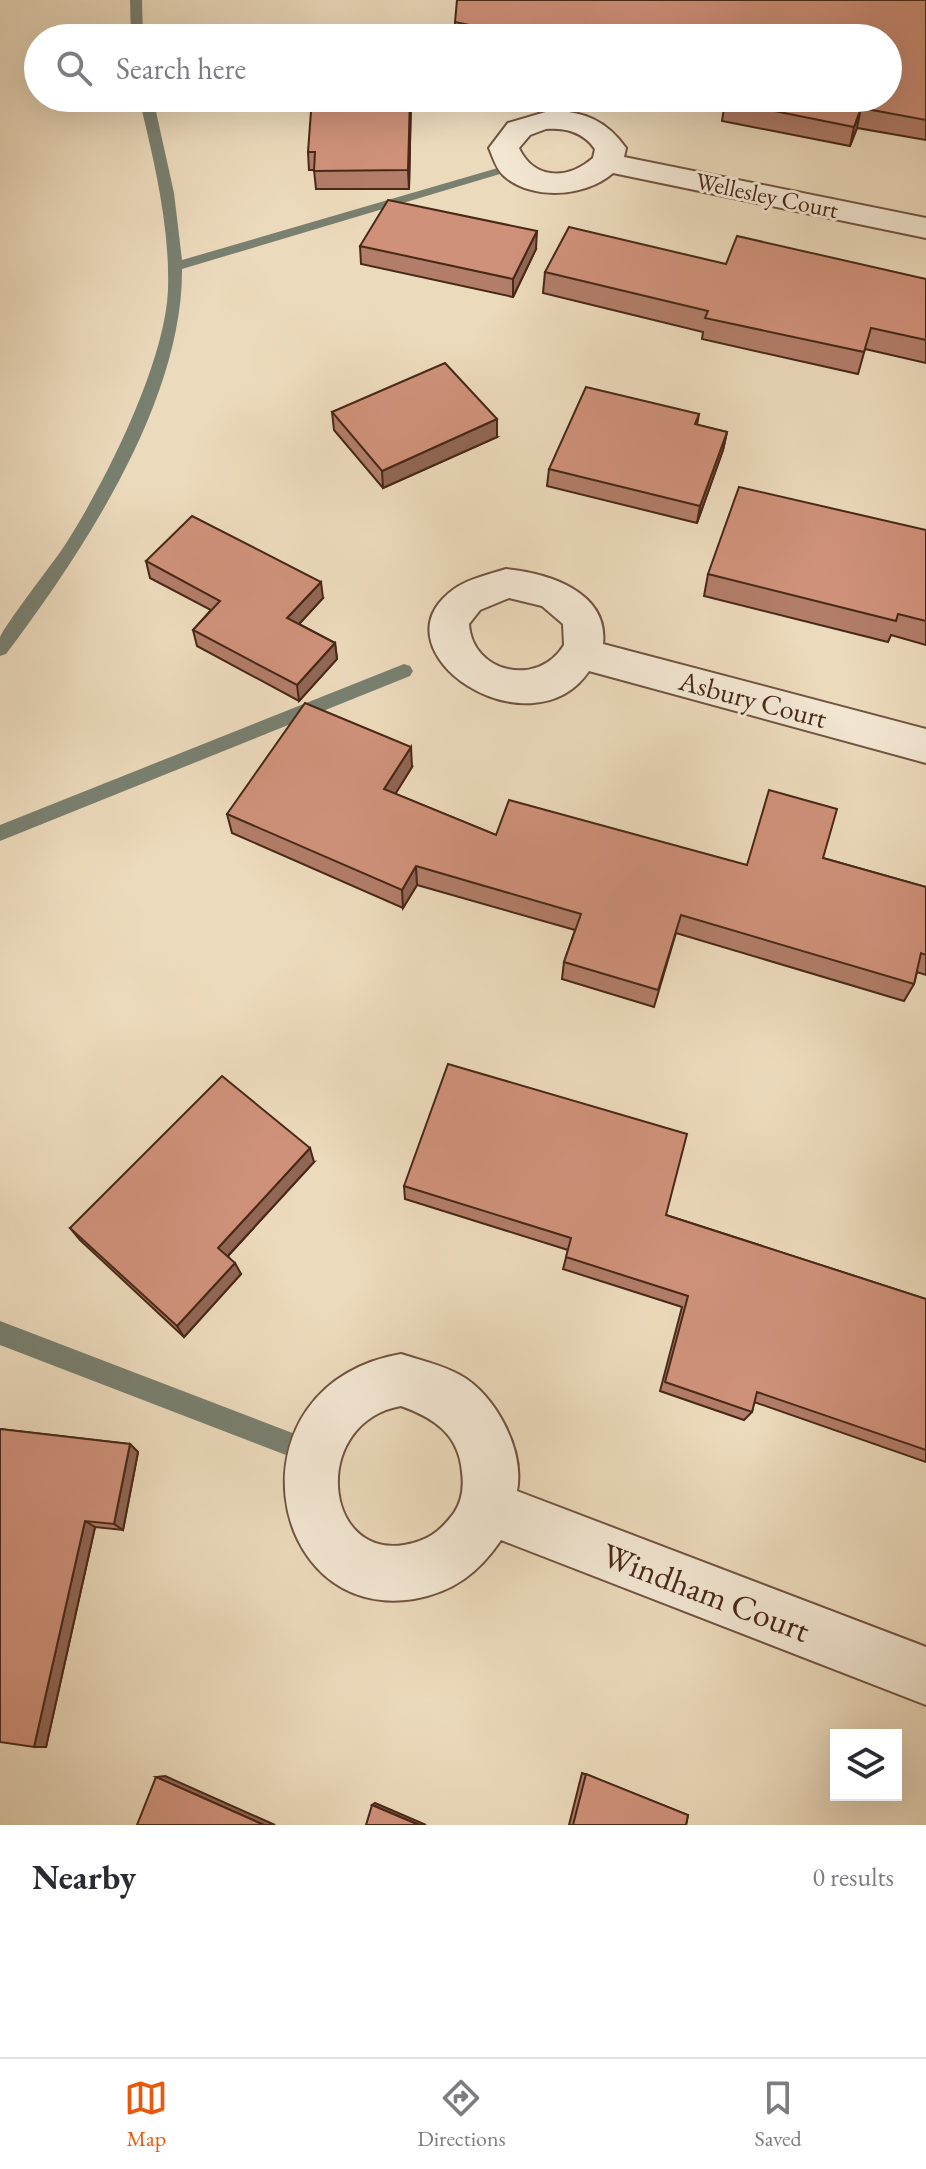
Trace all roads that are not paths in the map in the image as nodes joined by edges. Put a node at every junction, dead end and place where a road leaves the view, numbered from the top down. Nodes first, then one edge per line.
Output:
1 (608, 163) dead end
2 (926, 228) edge
3 (581, 653) dead end
4 (926, 746) edge
5 (487, 1507) dead end
6 (926, 1676) edge

1 - 2 street, Wellesley Court
3 - 4 street, Asbury Court
5 - 6 street, Windham Court

